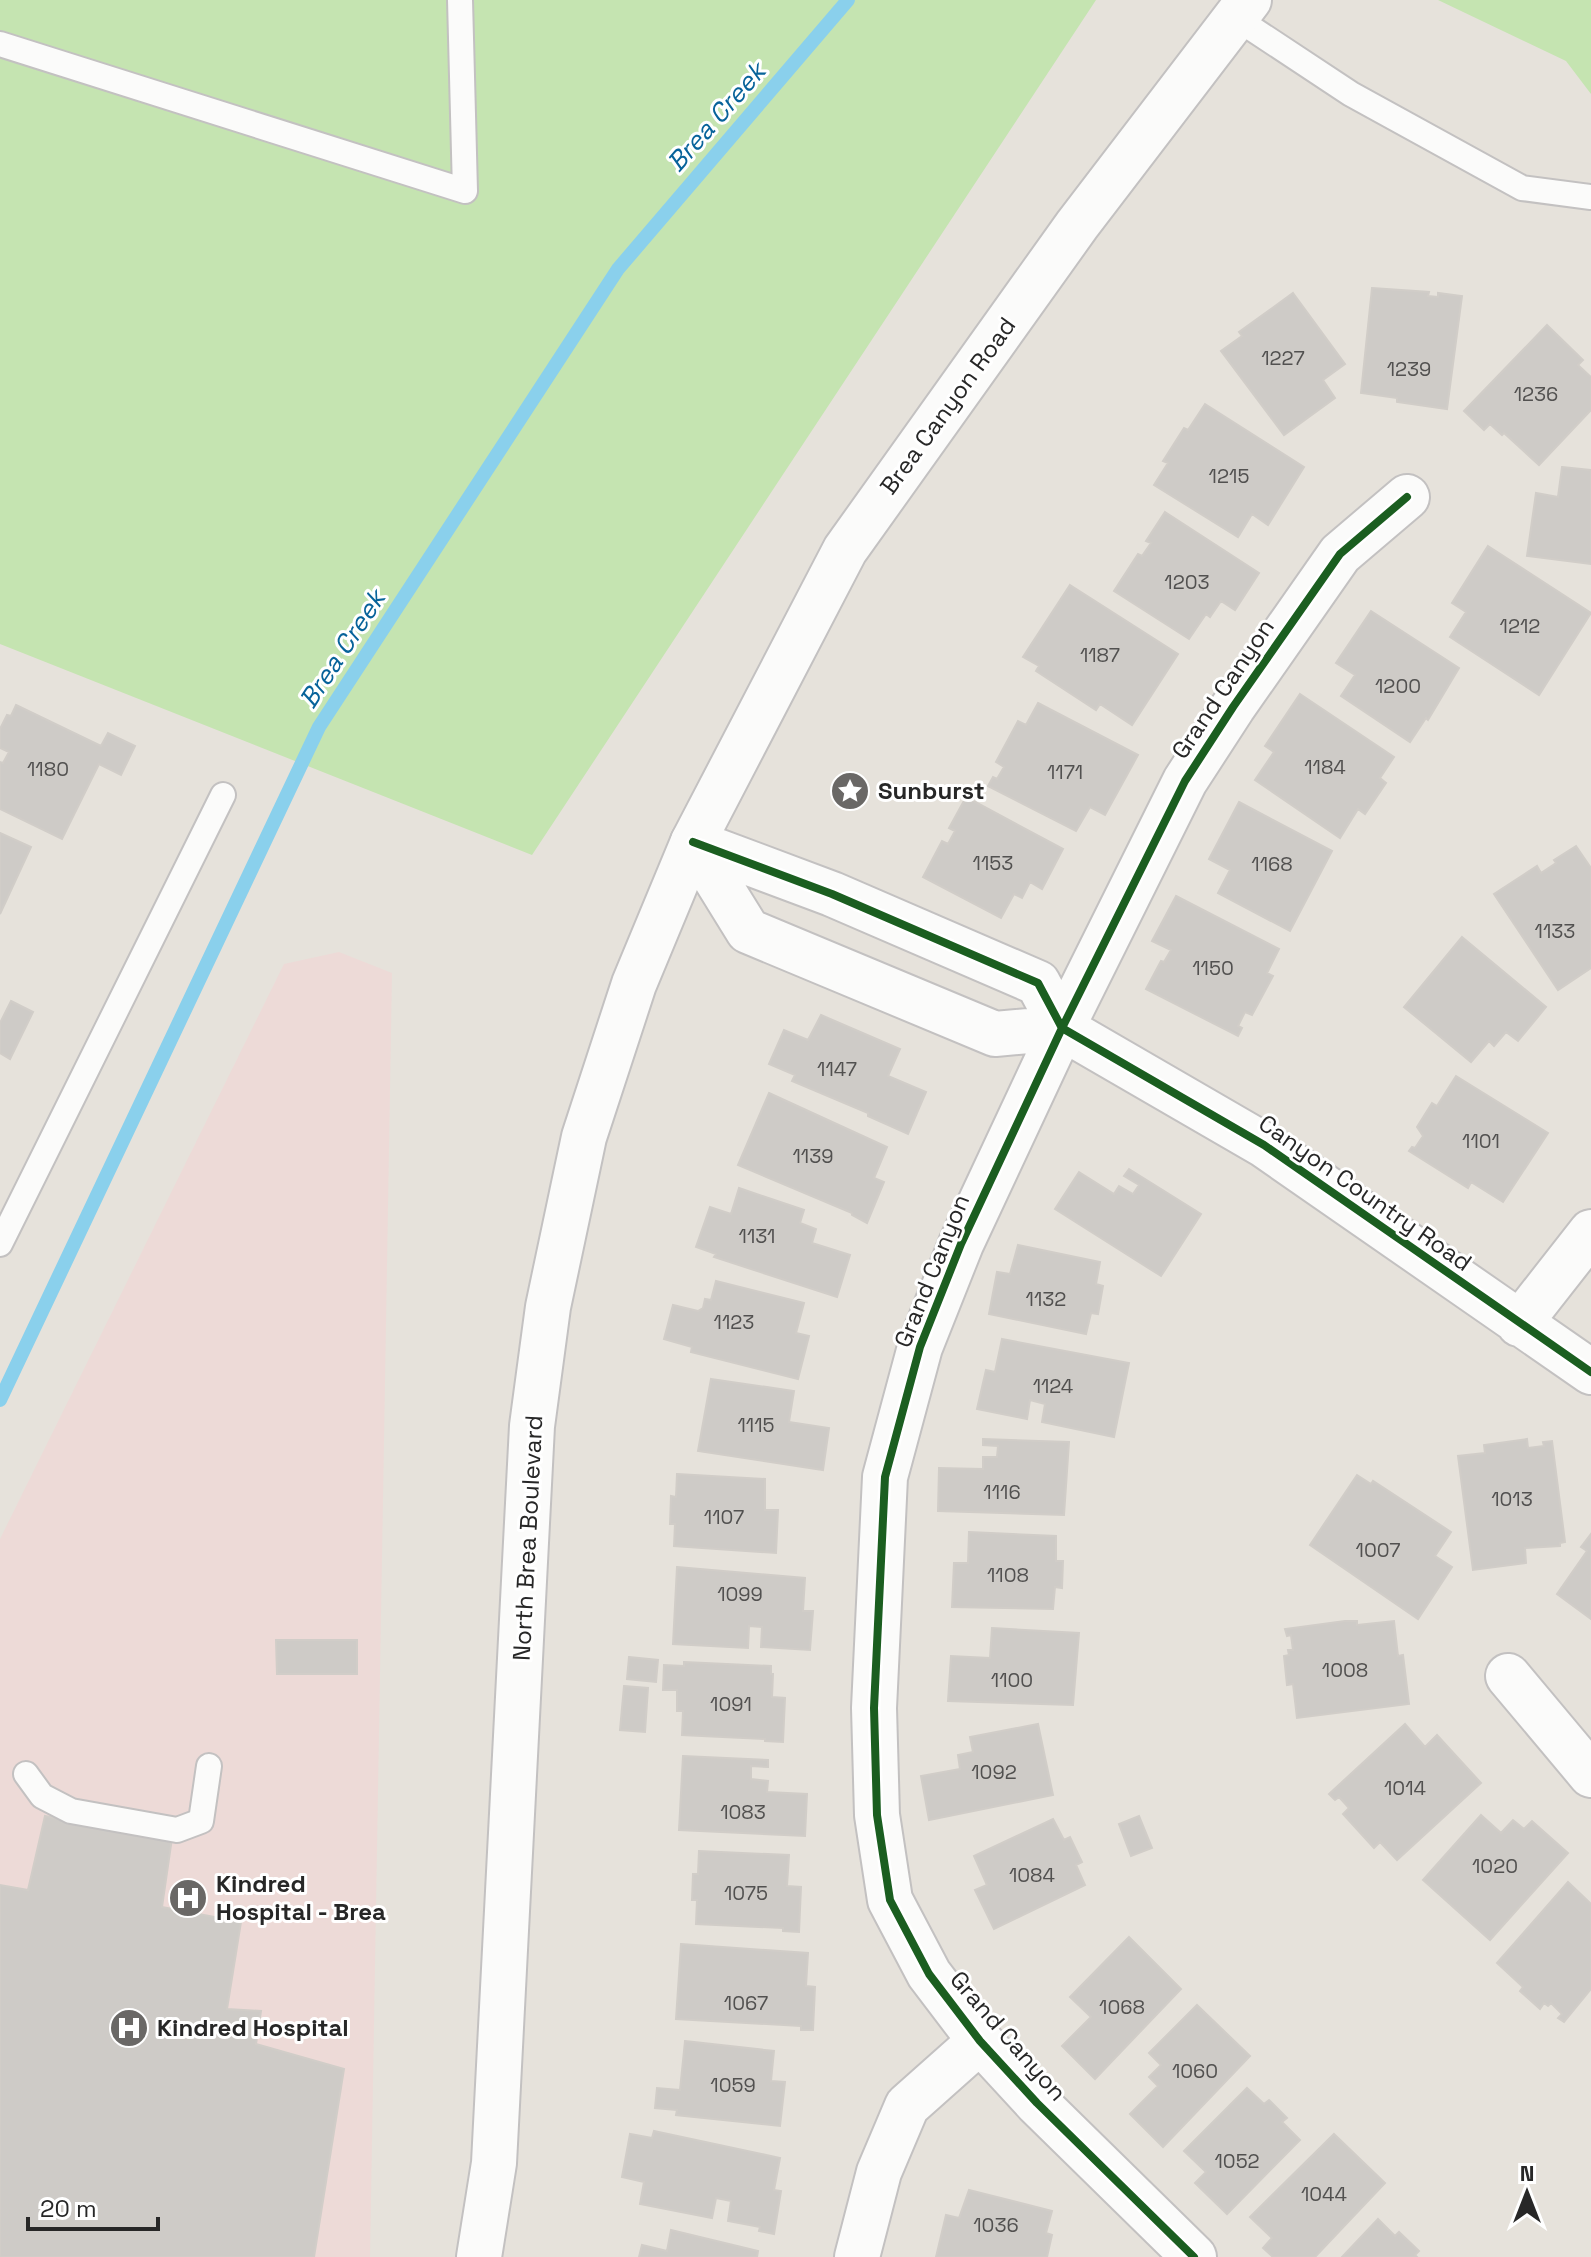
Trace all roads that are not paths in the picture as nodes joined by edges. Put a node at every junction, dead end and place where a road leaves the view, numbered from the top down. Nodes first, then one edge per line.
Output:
1 (460, 0) edge
2 (1243, 9) edge
3 (0, 44) edge
4 (1591, 197) edge
5 (1407, 497) dead end
6 (223, 795) dead end
7 (693, 842) junction
8 (1062, 1028) junction
9 (1591, 1232) edge
10 (0, 1244) edge
11 (1519, 1324) junction
12 (1591, 1372) edge
13 (1508, 1676) dead end
14 (209, 1766) dead end
15 (26, 1774) dead end
16 (1591, 1775) edge
17 (980, 2041) junction
18 (479, 2257) edge
19 (857, 2257) edge
20 (1194, 2257) edge

1 - 3 lane
2 - 4 lane
2 - 7 street, Brea Canyon Road
5 - 8 street, Grand Canyon
6 - 10 lane
7 - 8 street
7 - 8 street
7 - 18 street, North Brea Boulevard
8 - 11 street, Canyon Country Road
8 - 17 street, Grand Canyon
9 - 11 street
11 - 12 street, Canyon Country Road
13 - 16 street
14 - 15 lane
17 - 19 street
17 - 20 street, Grand Canyon

